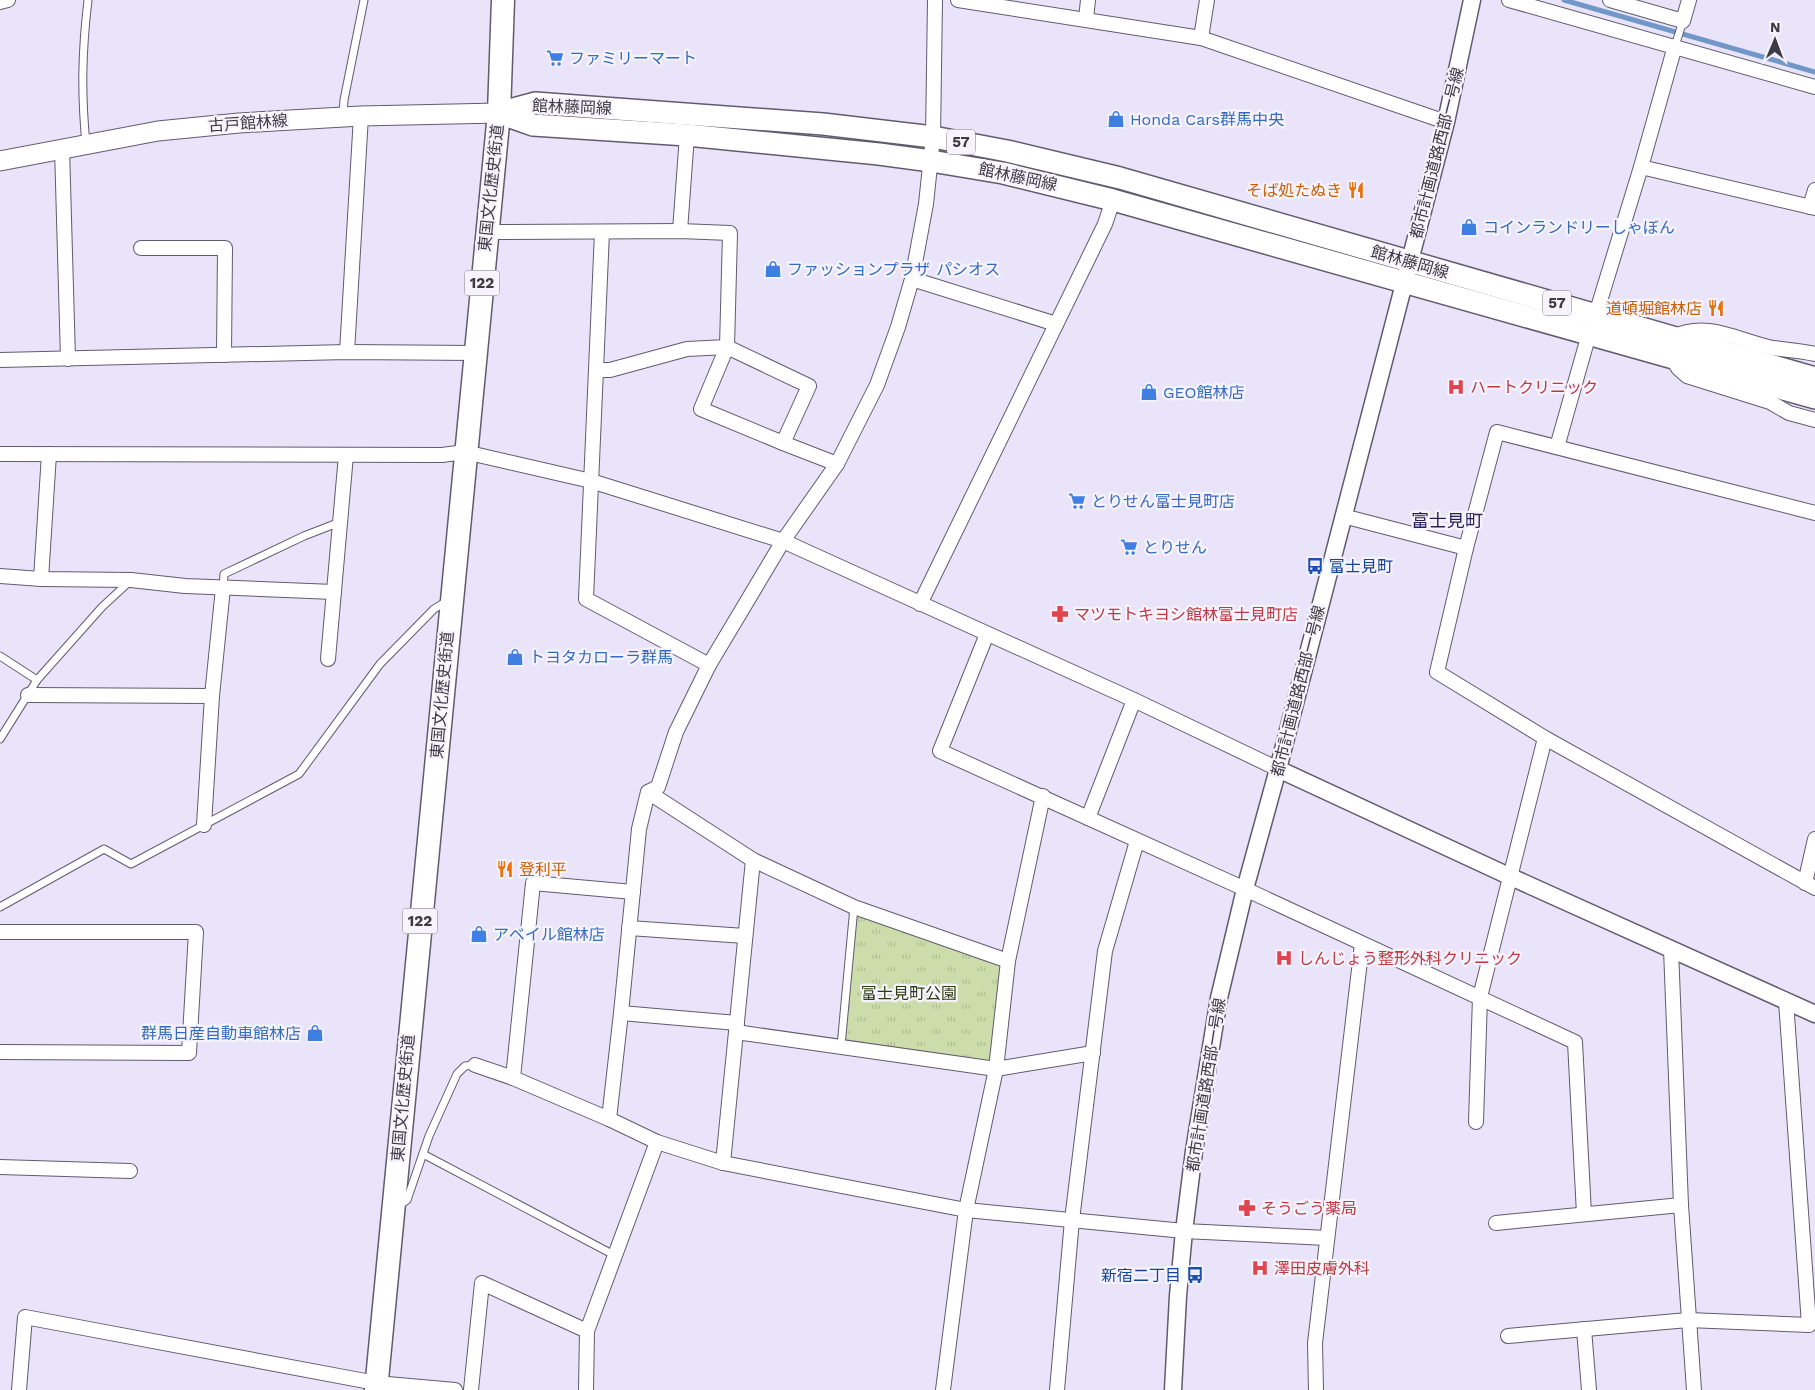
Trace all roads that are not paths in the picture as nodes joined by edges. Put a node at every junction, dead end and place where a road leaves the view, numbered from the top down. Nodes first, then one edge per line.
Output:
1 (8, 0) edge
2 (88, 0) edge
3 (364, 0) edge
4 (503, 0) edge
5 (935, 0) edge
6 (958, 0) edge
7 (1088, 0) edge
8 (1207, 0) edge
9 (1472, 0) edge
10 (1509, 0) edge
11 (1610, 0) edge
12 (1689, 0) edge
13 (0, 2) edge
14 (1626, 2) edge
15 (1086, 19) junction
16 (1682, 25) junction
17 (1201, 38) junction
18 (1676, 43) junction
19 (1815, 86) edge
20 (499, 113) junction
21 (352, 116) junction
22 (1446, 122) junction
23 (687, 135) junction
24 (932, 137) junction
25 (86, 144) junction
26 (62, 148) junction
27 (0, 161) edge
28 (931, 161) junction
29 (1641, 167) junction
30 (1815, 190) edge
31 (1113, 200) junction
32 (1813, 208) edge
33 (680, 231) junction
34 (487, 232) junction
35 (602, 232) junction
36 (141, 248) dead end
37 (1407, 272) junction
38 (912, 279) junction
39 (1056, 324) junction
40 (1593, 324) junction
41 (727, 347) junction
42 (1672, 347) junction
43 (347, 352) junction
44 (475, 353) junction
45 (1815, 354) edge
46 (224, 355) junction
47 (68, 359) junction
48 (0, 360) edge
49 (596, 370) junction
50 (1815, 378) edge
51 (1815, 398) edge
52 (1815, 420) edge
53 (783, 444) junction
54 (1557, 447) junction
55 (465, 452) junction
56 (0, 454) edge
57 (49, 454) junction
58 (346, 454) junction
59 (837, 464) junction
60 (591, 481) junction
61 (1815, 513) edge
62 (1343, 516) junction
63 (340, 522) junction
64 (783, 541) junction
65 (1466, 548) junction
66 (0, 576) edge
67 (41, 579) junction
68 (131, 580) junction
69 (223, 588) junction
70 (334, 592) junction
71 (451, 599) junction
72 (920, 604) junction
73 (986, 634) junction
74 (0, 656) edge
75 (328, 659) dead end
76 (710, 665) junction
77 (38, 680) junction
78 (28, 695) junction
79 (212, 696) junction
80 (1134, 700) junction
81 (1545, 738) junction
82 (0, 740) edge
83 (1278, 769) junction
84 (648, 792) junction
85 (1043, 796) junction
86 (1088, 818) junction
87 (204, 825) junction
88 (1815, 839) edge
89 (1137, 841) junction
90 (753, 860) junction
91 (1511, 877) junction
92 (1810, 885) edge
93 (1245, 889) junction
94 (633, 892) junction
95 (0, 907) edge
96 (854, 907) junction
97 (629, 928) junction
98 (0, 932) edge
99 (745, 936) junction
100 (1362, 944) junction
101 (1671, 949) junction
102 (1008, 960) junction
103 (1480, 997) junction
104 (1786, 1000) junction
105 (621, 1013) junction
106 (1815, 1014) edge
107 (736, 1027) junction
108 (841, 1046) junction
109 (0, 1052) edge
110 (1093, 1053) junction
111 (474, 1066) joint
112 (996, 1068) junction
113 (513, 1078) junction
114 (609, 1119) junction
115 (1476, 1122) dead end
116 (656, 1142) junction
117 (423, 1154) junction
118 (723, 1163) junction
119 (0, 1168) edge
120 (130, 1171) dead end
121 (1681, 1205) junction
122 (966, 1210) junction
123 (392, 1211) junction
124 (1584, 1214) junction
125 (1072, 1220) junction
126 (1496, 1223) dead end
127 (1184, 1231) junction
128 (1326, 1238) junction
129 (614, 1255) junction
130 (1688, 1320) junction
131 (1812, 1325) edge
132 (1584, 1328) junction
133 (587, 1332) junction
134 (1508, 1336) dead end
135 (376, 1387) edge
136 (19, 1390) edge
137 (455, 1390) edge
138 (471, 1390) edge
139 (586, 1390) edge
140 (943, 1390) edge
141 (1057, 1390) edge
142 (1173, 1390) edge
143 (1316, 1390) edge
144 (1589, 1390) edge
145 (1694, 1390) edge

1 - 13 street
2 - 25 lane
3 - 21 lane
4 - 20 highway, 東国文化歴史街道 / 122
5 - 24 street
6 - 15 street
7 - 15 street
8 - 17 street
9 - 22 street, 都市計画道路西部一号線
10 - 18 street
11 - 14 street
12 - 16 street
14 - 16 street
15 - 17 street
16 - 18 lane
17 - 22 street
18 - 19 street
18 - 29 street
20 - 21 main road, 古戸館林線
20 - 23 main road, 館林藤岡線 / 57
20 - 24 main road, 館林藤岡線 / 57
20 - 34 highway, 東国文化歴史街道 / 122
21 - 25 main road, 古戸館林線
21 - 43 street
22 - 37 street, 都市計画道路西部一号線
23 - 28 main road, 館林藤岡線 / 57
23 - 33 street
24 - 28 street
24 - 37 main road, 館林藤岡線 / 57
25 - 26 main road, 古戸館林線
26 - 27 main road, 古戸館林線
26 - 47 street
28 - 31 main road, 館林藤岡線 / 57
28 - 38 street
29 - 32 street
29 - 40 street
30 - 32 street
31 - 37 main road, 館林藤岡線 / 57
31 - 39 street
33 - 35 street
33 - 41 street
34 - 35 street
34 - 44 highway, 東国文化歴史街道 / 122
35 - 49 street
36 - 46 street
37 - 40 main road, 館林藤岡線 / 57
37 - 62 street, 都市計画道路西部一号線
38 - 39 street
38 - 59 street
39 - 72 street
40 - 42 main road, 館林藤岡線 / 57
40 - 54 street
41 - 49 street
41 - 53 street
41 - 53 street
42 - 45 street
42 - 50 main road, 館林藤岡線 / 57
42 - 51 main road, 館林藤岡線 / 57
42 - 52 street
43 - 44 street
43 - 46 street
44 - 55 highway, 東国文化歴史街道 / 122
46 - 47 street
47 - 48 street
49 - 60 street
53 - 59 street
54 - 61 street
54 - 65 street
55 - 58 street
55 - 60 street
55 - 71 highway, 東国文化歴史街道 / 122
56 - 57 street
57 - 58 street
57 - 67 street
58 - 63 street
59 - 64 street
60 - 64 street
60 - 76 street
62 - 65 street
62 - 83 street, 都市計画道路西部一号線
63 - 69 lane
63 - 70 street
64 - 72 street
64 - 76 street
65 - 81 street
66 - 67 street
67 - 68 street
68 - 69 street
68 - 77 lane
69 - 70 street
69 - 79 street
70 - 75 street
71 - 87 lane
71 - 123 highway, 東国文化歴史街道 / 122
72 - 73 street
73 - 80 street
73 - 85 street
74 - 77 lane
76 - 84 street
77 - 78 lane
78 - 79 street
78 - 82 lane
79 - 87 street
80 - 83 street
80 - 86 street
81 - 91 street
81 - 92 street
83 - 91 street
83 - 93 street, 都市計画道路西部一号線
84 - 90 street
84 - 94 street
85 - 86 street
85 - 102 street
86 - 89 street
87 - 95 lane
88 - 92 street
89 - 93 street
89 - 110 street
90 - 96 street
90 - 99 street
91 - 101 street
91 - 103 street
93 - 100 street
93 - 127 street, 都市計画道路西部一号線
94 - 97 street
94 - 113 street
96 - 102 street
96 - 108 lane
97 - 99 street
97 - 105 street
98 - 109 street
99 - 107 street
100 - 103 street
100 - 128 street
101 - 104 street
101 - 121 street
102 - 112 street
103 - 115 street
103 - 124 street
104 - 106 street
104 - 131 street
105 - 107 street
105 - 114 street
107 - 108 street
107 - 118 street
108 - 112 street
110 - 112 street
110 - 125 street
111 - 113 street
111 - 117 lane
112 - 122 street
113 - 114 street
114 - 116 street
116 - 118 street
116 - 129 street
117 - 123 lane
117 - 129 lane
118 - 122 street
119 - 120 street
121 - 124 street
121 - 130 street
122 - 125 street
122 - 140 street
123 - 135 highway, 東国文化歴史街道 / 122
124 - 126 street
125 - 127 street
125 - 141 street
127 - 128 street
127 - 142 street, 都市計画道路西部一号線
128 - 143 street
129 - 133 street
130 - 131 street
130 - 132 street
130 - 145 street
132 - 134 street
132 - 144 street
133 - 138 street
133 - 139 street
135 - 136 street
135 - 137 street

